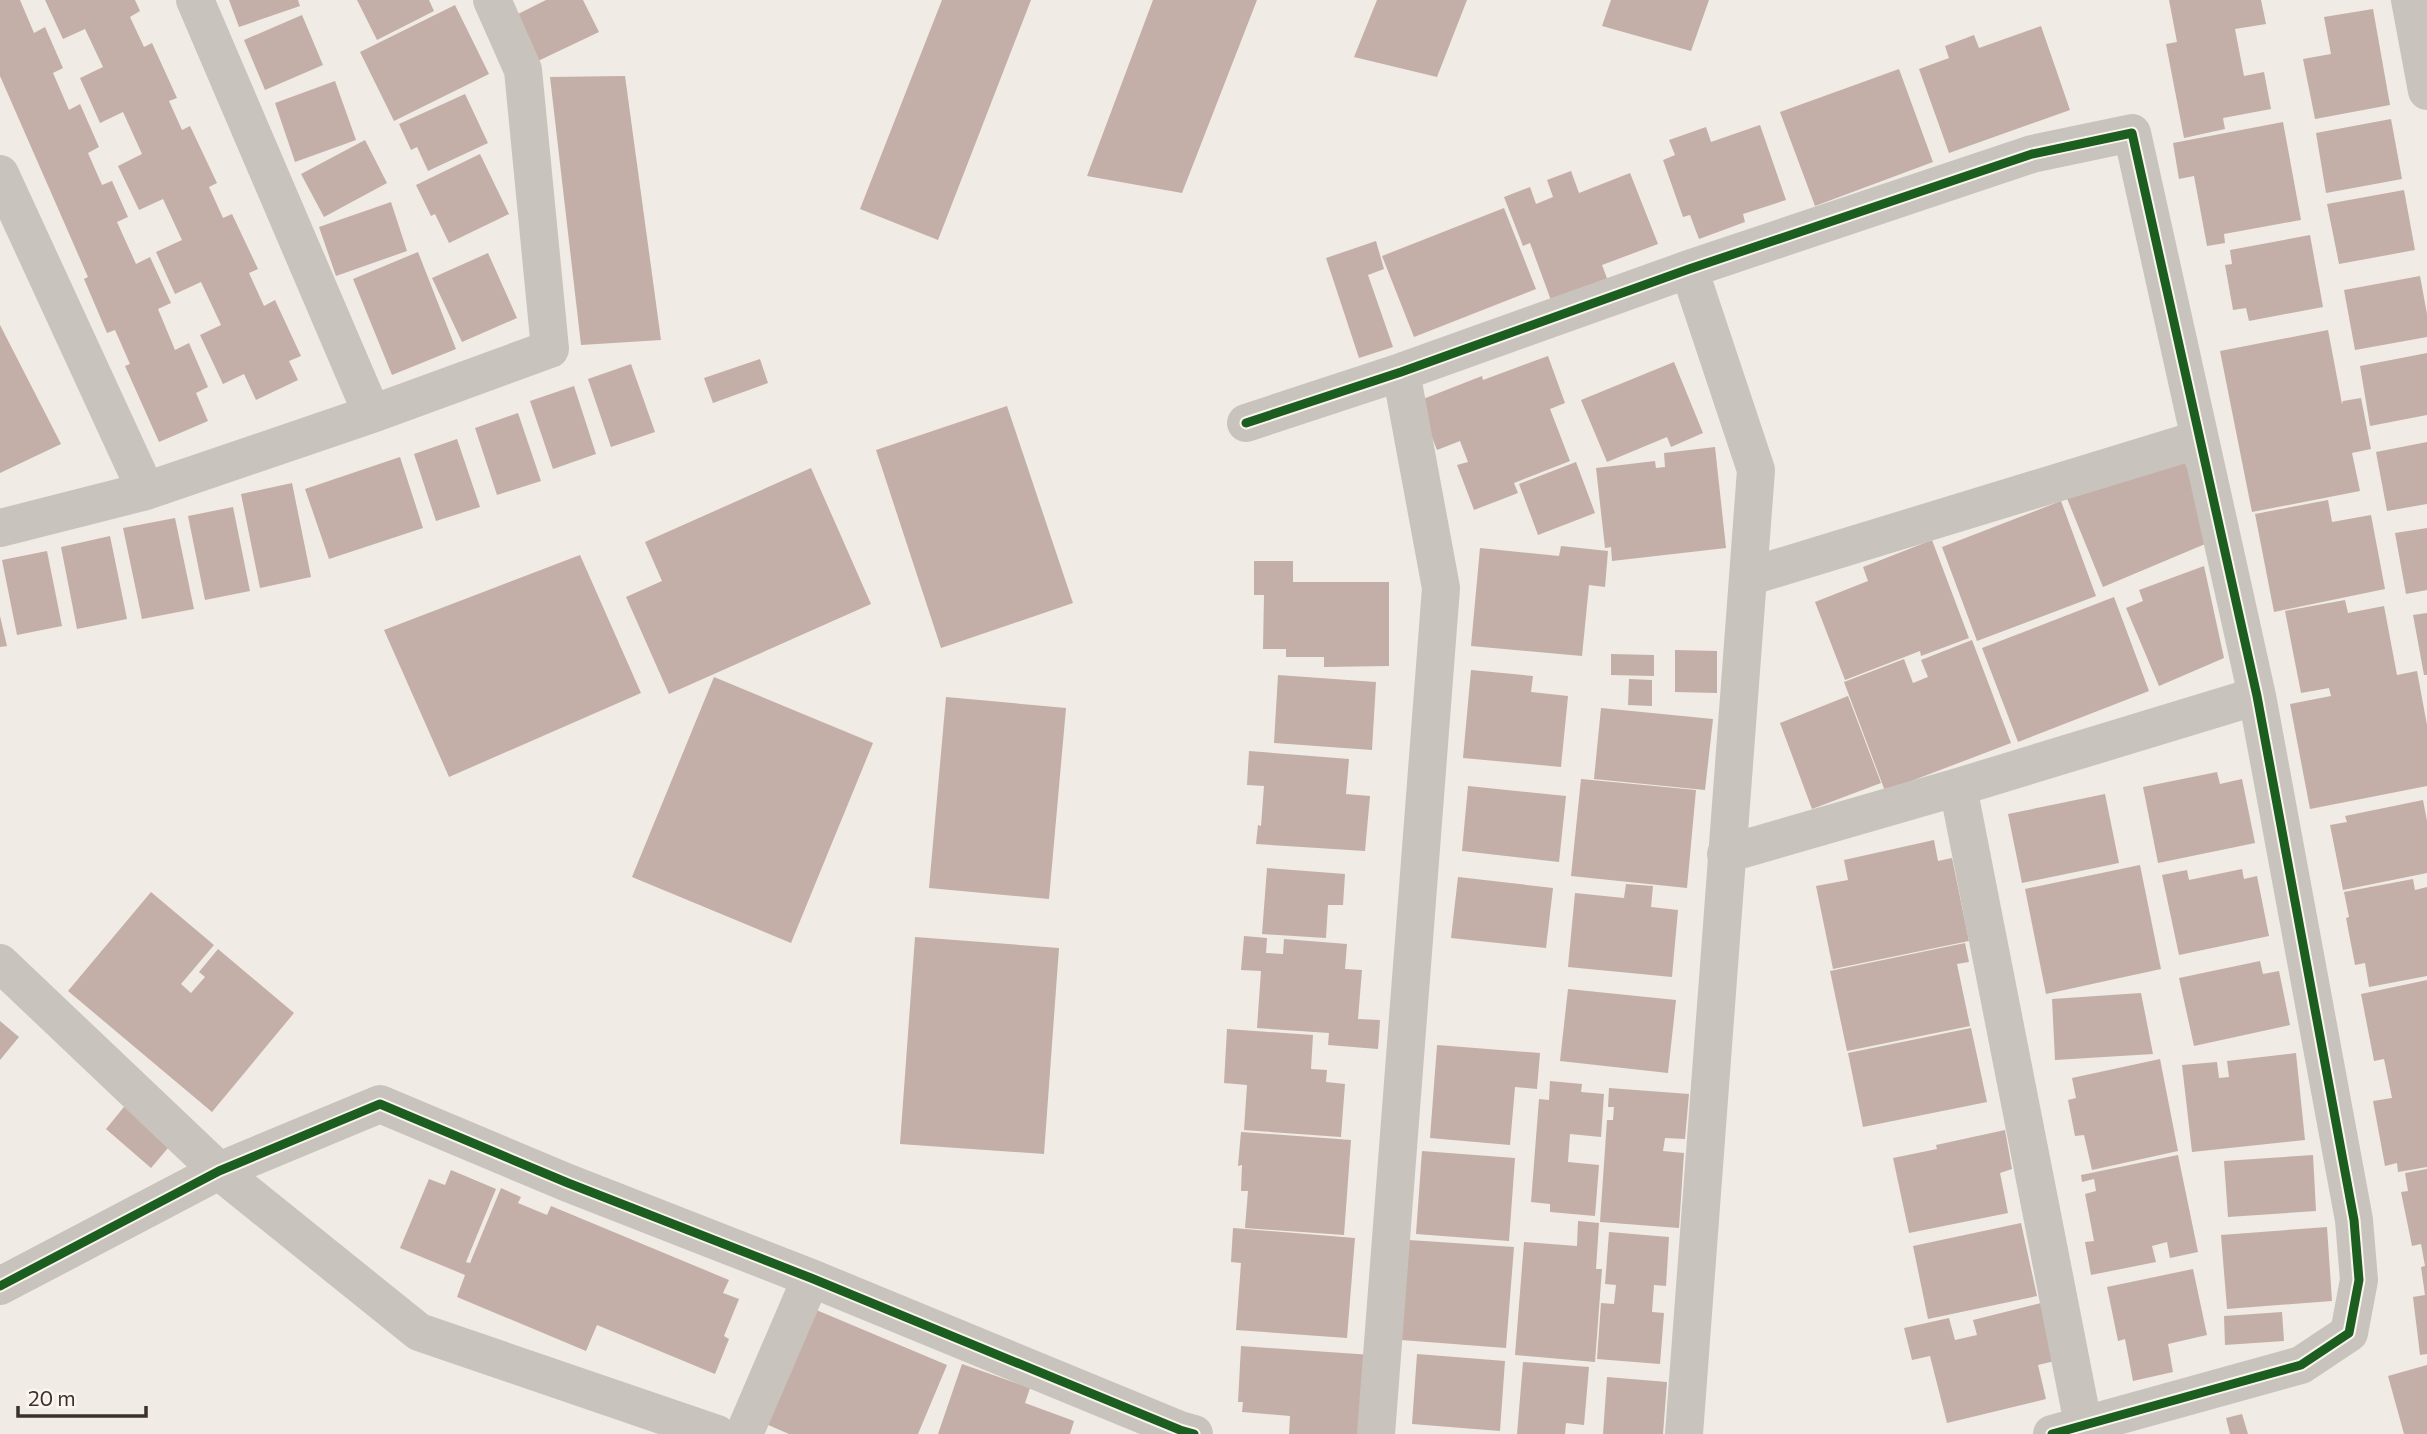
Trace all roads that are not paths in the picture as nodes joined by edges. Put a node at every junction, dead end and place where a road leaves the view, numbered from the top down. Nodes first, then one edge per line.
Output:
1 (195, 0) edge
2 (492, 0) edge
3 (2410, 0) edge
4 (2427, 90) edge
5 (0, 174) edge
6 (1689, 269) junction
7 (1401, 372) junction
8 (372, 414) junction
9 (1245, 423) dead end
10 (2200, 439) junction
11 (146, 491) junction
12 (0, 528) edge
13 (1748, 577) junction
14 (2258, 696) junction
15 (1958, 788) junction
16 (1726, 854) junction
17 (0, 963) edge
18 (219, 1171) junction
19 (811, 1278) junction
20 (0, 1286) edge
21 (2073, 1431) edge
22 (717, 1434) edge
23 (744, 1434) edge
24 (1194, 1434) edge
25 (1376, 1434) edge
26 (1684, 1434) edge

1 - 8 street
2 - 8 street
3 - 4 street
5 - 11 street
6 - 7 street
6 - 10 street
6 - 13 street
7 - 9 street
7 - 25 street
8 - 11 street
10 - 13 street
10 - 14 street
11 - 12 street
13 - 16 street
14 - 15 street
14 - 21 street
15 - 16 street
15 - 21 street
16 - 26 street
17 - 18 street
18 - 19 street
18 - 20 street
18 - 22 street
19 - 23 street
19 - 24 street

